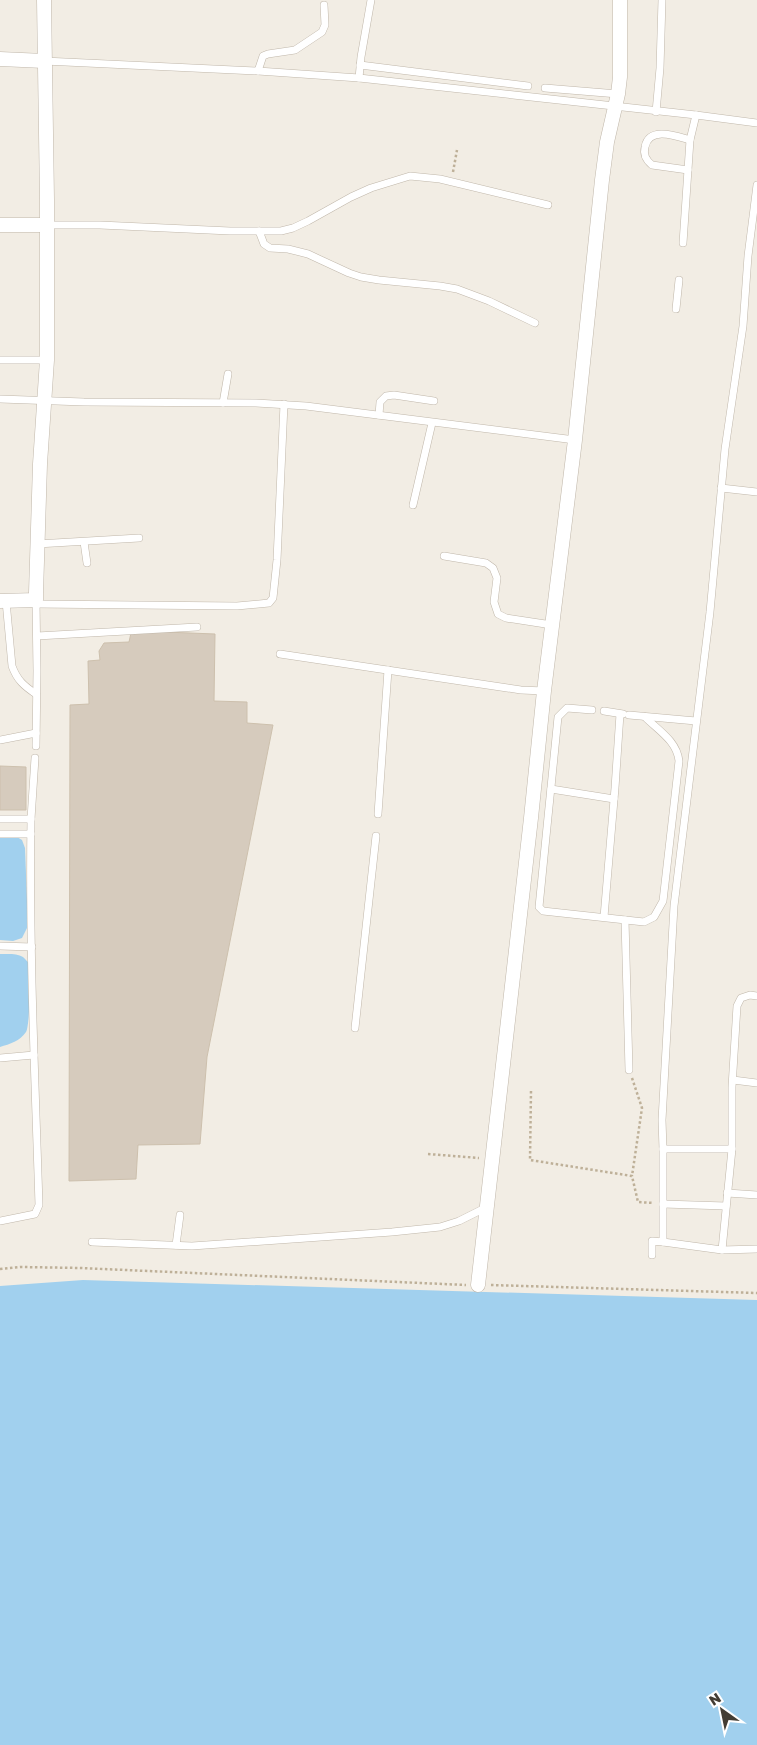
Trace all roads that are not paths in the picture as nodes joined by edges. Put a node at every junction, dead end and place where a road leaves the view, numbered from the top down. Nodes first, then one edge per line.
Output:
1 (44, 0) edge
2 (371, 0) edge
3 (620, 0) edge
4 (662, 0) edge
5 (324, 5) dead end
6 (0, 60) edge
7 (44, 61) junction
8 (360, 65) junction
9 (258, 71) junction
10 (359, 78) junction
11 (528, 86) dead end
12 (545, 88) dead end
13 (618, 94) junction
14 (615, 107) junction
15 (656, 112) junction
16 (696, 115) junction
17 (757, 123) edge
18 (690, 140) junction
19 (688, 170) junction
20 (757, 185) edge
21 (548, 204) dead end
22 (0, 225) edge
23 (46, 225) junction
24 (259, 231) junction
25 (683, 243) dead end
26 (679, 280) dead end
27 (676, 309) dead end
28 (535, 323) dead end
29 (0, 360) edge
30 (47, 360) junction
31 (228, 374) dead end
32 (0, 399) edge
33 (44, 401) junction
34 (434, 401) dead end
35 (223, 402) junction
36 (284, 404) junction
37 (379, 415) junction
38 (432, 422) junction
39 (575, 440) junction
40 (722, 488) junction
41 (757, 492) edge
42 (413, 505) dead end
43 (140, 538) dead end
44 (84, 542) junction
45 (37, 544) junction
46 (444, 556) dead end
47 (87, 563) dead end
48 (3, 601) edge
49 (36, 602) junction
50 (552, 625) junction
51 (197, 627) dead end
52 (37, 636) junction
53 (280, 654) dead end
54 (388, 670) junction
55 (544, 691) junction
56 (36, 694) junction
57 (592, 710) dead end
58 (604, 711) dead end
59 (624, 714) junction
60 (645, 717) junction
61 (696, 721) junction
62 (36, 733) junction
63 (0, 740) edge
64 (36, 746) dead end
65 (35, 758) dead end
66 (551, 789) junction
67 (614, 799) junction
68 (378, 814) dead end
69 (0, 818) edge
70 (31, 819) junction
71 (0, 834) edge
72 (31, 834) junction
73 (376, 836) dead end
74 (604, 918) junction
75 (625, 920) junction
76 (0, 946) edge
77 (32, 947) junction
78 (757, 996) edge
79 (355, 1028) dead end
80 (34, 1055) junction
81 (0, 1058) edge
82 (629, 1070) road end
83 (733, 1080) junction
84 (757, 1083) edge
85 (664, 1149) junction
86 (732, 1149) junction
87 (727, 1193) junction
88 (757, 1195) edge
89 (663, 1204) junction
90 (726, 1206) junction
91 (487, 1207) junction
92 (180, 1215) dead end
93 (0, 1221) edge
94 (92, 1242) dead end
95 (663, 1242) junction
96 (176, 1245) junction
97 (757, 1249) edge
98 (722, 1250) junction
99 (652, 1255) dead end
100 (478, 1281) road end

1 - 7 street
2 - 8 lane
3 - 13 street
4 - 15 lane
5 - 9 lane
6 - 7 street
7 - 9 lane
7 - 23 street
8 - 10 lane
8 - 11 lane
9 - 10 lane
10 - 14 lane
12 - 13 lane
13 - 14 street
14 - 15 lane
14 - 39 street
15 - 16 lane
16 - 17 lane
16 - 18 lane
18 - 19 lane
18 - 19 lane
19 - 25 lane
20 - 40 lane
21 - 24 lane
22 - 23 street
23 - 24 lane
23 - 30 street
24 - 28 lane
26 - 27 lane
29 - 30 lane
30 - 33 street
31 - 35 lane
32 - 33 lane
33 - 35 lane
33 - 45 street
34 - 37 lane
35 - 36 lane
36 - 37 lane
36 - 49 lane
37 - 38 lane
38 - 39 lane
38 - 42 lane
39 - 50 street
40 - 41 lane
40 - 61 lane
43 - 44 lane
44 - 45 lane
44 - 47 lane
45 - 49 street
46 - 50 lane
48 - 49 street
48 - 56 lane
49 - 52 lane
50 - 55 street
51 - 52 lane
52 - 56 lane
53 - 54 lane
54 - 55 lane
54 - 68 lane
55 - 91 street
56 - 62 lane
57 - 66 lane
58 - 59 lane
59 - 60 lane
59 - 67 lane
60 - 61 lane
60 - 75 lane
61 - 85 lane
62 - 63 lane
62 - 64 lane
65 - 70 lane
66 - 67 lane
66 - 74 lane
67 - 74 lane
69 - 70 lane
70 - 72 lane
71 - 72 lane
72 - 77 lane
73 - 79 lane
74 - 75 lane
75 - 82 lane
76 - 77 lane
77 - 80 lane
78 - 83 lane
80 - 81 lane
80 - 93 lane
83 - 84 lane
83 - 86 lane
85 - 86 lane
85 - 89 lane
86 - 87 lane
87 - 88 lane
87 - 90 lane
89 - 90 lane
89 - 95 lane
90 - 98 lane
91 - 96 lane
91 - 100 street
92 - 96 lane
94 - 96 lane
95 - 98 lane
95 - 99 lane
97 - 98 lane

